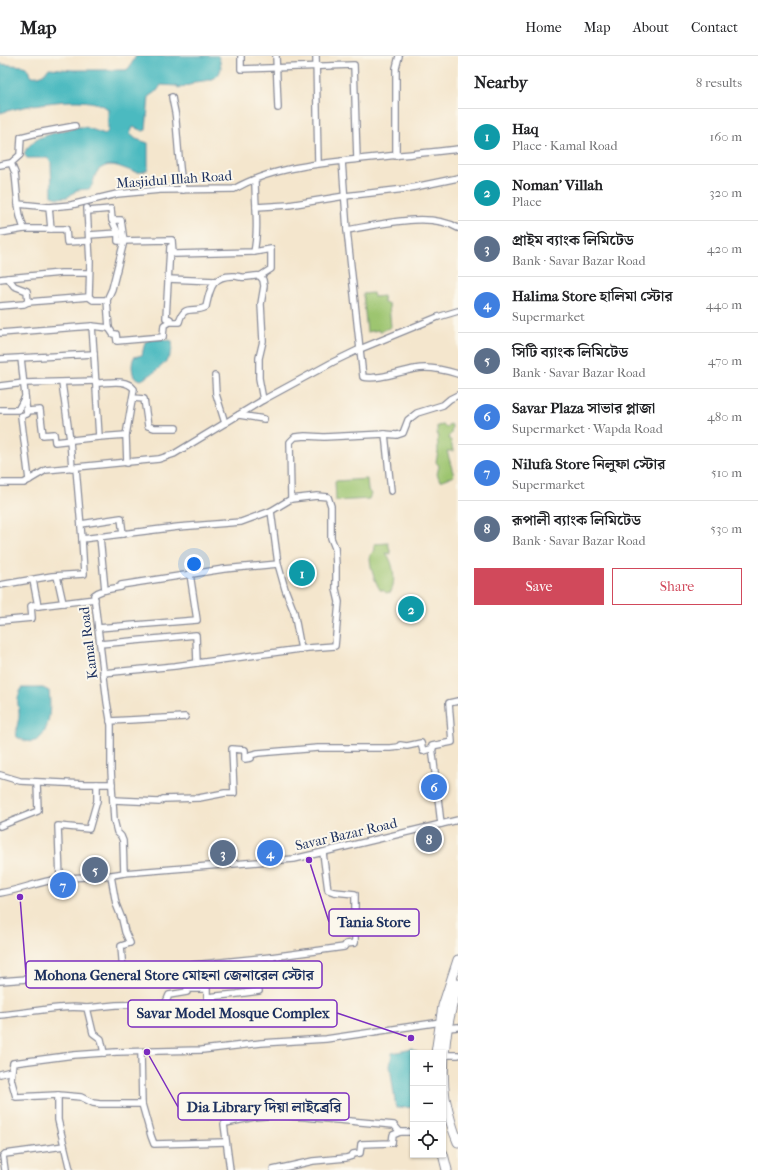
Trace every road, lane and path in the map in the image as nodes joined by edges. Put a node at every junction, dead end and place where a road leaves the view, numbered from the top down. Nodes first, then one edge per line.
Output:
1 (241, 56) edge
2 (276, 56) edge
3 (316, 56) edge
4 (399, 56) edge
5 (316, 66) junction
6 (276, 67) junction
7 (172, 97) dead end
8 (278, 108) dead end
9 (75, 126) dead end
10 (458, 149) edge
11 (396, 156) junction
12 (357, 159) junction
13 (342, 161) junction
14 (11, 163) junction
15 (318, 163) junction
16 (0, 164) edge
17 (458, 178) edge
18 (255, 180) junction
19 (183, 190) junction
20 (344, 196) junction
21 (18, 204) junction
22 (49, 207) junction
23 (256, 207) junction
24 (112, 220) junction
25 (458, 228) edge
26 (51, 229) junction
27 (24, 230) junction
28 (347, 230) junction
29 (0, 233) edge
30 (118, 233) junction
31 (89, 238) junction
32 (172, 240) junction
33 (124, 241) junction
34 (254, 252) junction
35 (89, 272) junction
36 (260, 276) junction
37 (8, 278) junction
38 (0, 279) edge
39 (168, 280) junction
40 (214, 281) junction
41 (88, 297) junction
42 (107, 300) junction
43 (28, 302) junction
44 (0, 306) edge
45 (458, 311) edge
46 (169, 322) junction
47 (92, 326) junction
48 (109, 328) junction
49 (0, 333) edge
50 (360, 349) junction
51 (94, 354) junction
52 (21, 358) junction
53 (0, 359) edge
54 (458, 374) edge
55 (215, 376) dead end
56 (62, 382) junction
57 (96, 382) junction
58 (24, 383) junction
59 (0, 386) edge
60 (458, 395) edge
61 (25, 397) junction
62 (133, 398) junction
63 (263, 400) junction
64 (0, 410) edge
65 (27, 411) junction
66 (239, 414) junction
67 (264, 419) dead end
68 (225, 423) junction
69 (176, 428) dead end
70 (385, 434) junction
71 (126, 435) junction
72 (99, 437) junction
73 (70, 440) junction
74 (127, 463) junction
75 (74, 468) junction
76 (29, 480) junction
77 (0, 483) edge
78 (391, 491) dead end
79 (291, 500) junction
80 (271, 511) junction
81 (81, 524) junction
82 (123, 534) junction
83 (100, 537) junction
84 (82, 539) junction
85 (278, 564) junction
86 (190, 574) junction
87 (57, 576) junction
88 (33, 580) junction
89 (0, 585) edge
90 (105, 590) junction
91 (95, 599) junction
92 (62, 603) junction
93 (38, 606) junction
94 (0, 621) edge
95 (98, 628) junction
96 (100, 644) junction
97 (301, 649) junction
98 (197, 663) junction
99 (103, 673) junction
100 (458, 701) edge
101 (185, 717) dead end
102 (110, 721) junction
103 (433, 748) junction
104 (0, 775) edge
105 (37, 782) junction
106 (97, 784) junction
107 (112, 784) junction
108 (113, 800) junction
109 (458, 820) edge
110 (441, 824) junction
111 (0, 826) edge
112 (323, 853) junction
113 (124, 873) junction
114 (111, 876) junction
115 (60, 879) junction
116 (0, 893) edge
117 (271, 957) junction
118 (458, 960) edge
119 (123, 972) junction
120 (0, 981) edge
121 (458, 984) edge
122 (87, 1008) junction
123 (0, 1015) edge
124 (444, 1025) junction
125 (458, 1027) edge
126 (441, 1050) edge
127 (141, 1052) junction
128 (104, 1053) junction
129 (446, 1054) edge
130 (458, 1055) edge
131 (11, 1071) junction
132 (0, 1074) edge
133 (444, 1086) edge
134 (58, 1096) junction
135 (142, 1104) junction
136 (400, 1132) junction
137 (410, 1132) edge
138 (226, 1142) junction
139 (458, 1142) edge
140 (64, 1146) junction
141 (444, 1158) edge
142 (447, 1168) edge
143 (5, 1170) edge
144 (70, 1170) edge
145 (230, 1170) edge
146 (273, 1170) edge

1 - 6 street
2 - 6 street
3 - 5 street
4 - 11 street
5 - 6 street
5 - 12 street
5 - 15 street
6 - 8 street
7 - 19 street
9 - 14 street
10 - 11 street, Masjidul Illah Road
11 - 12 street, Masjidul Illah Road
12 - 13 street, Masjidul Illah Road
13 - 15 street, Masjidul Illah Road
13 - 20 street
14 - 16 street
14 - 21 street
15 - 18 street, Masjidul Illah Road
17 - 20 street
18 - 19 street, Masjidul Illah Road
18 - 23 street
19 - 22 street, Masjidul Illah Road
20 - 23 street
20 - 28 street
21 - 22 street, Masjidul Illah Road
21 - 27 street
22 - 26 street
23 - 34 street
24 - 30 street
24 - 31 street
24 - 33 street
25 - 28 street
26 - 27 street
26 - 31 street
27 - 29 street
28 - 50 street
30 - 31 street
30 - 33 street
31 - 35 street
32 - 33 street
32 - 34 street
32 - 39 street
33 - 42 street
34 - 36 street
35 - 37 street
35 - 41 street
36 - 40 street
36 - 63 street
37 - 38 street
37 - 43 street
39 - 40 street
39 - 46 street
40 - 46 street
41 - 42 street
41 - 43 street
42 - 48 street
43 - 44 street
45 - 50 street
46 - 48 street
47 - 48 street
47 - 49 street
47 - 51 street
50 - 54 street
50 - 63 street
51 - 52 street
51 - 57 street
52 - 53 street
52 - 58 street
55 - 68 street
56 - 57 street
56 - 58 street
56 - 73 street
57 - 62 street
57 - 72 street
58 - 59 street
58 - 61 street
60 - 70 street
61 - 64 street
61 - 65 street
62 - 69 street
62 - 71 street
63 - 66 street
65 - 73 street
65 - 76 street
66 - 67 street
66 - 68 street
68 - 74 street
70 - 78 street
70 - 79 street
71 - 72 street
71 - 74 street
72 - 73 street
73 - 75 street
74 - 75 street
75 - 76 street
75 - 81 street
76 - 77 street
79 - 80 street
79 - 97 street
80 - 82 street
80 - 85 street
81 - 82 street
81 - 84 street
82 - 83 street
83 - 84 street
83 - 90 street
84 - 87 street
85 - 86 street, Kamal Road
85 - 97 street
86 - 90 street, Kamal Road
86 - 95 street
87 - 88 street
87 - 92 street
88 - 89 street
88 - 93 street
90 - 91 street, Kamal Road
91 - 92 street
91 - 95 street, Kamal Road
92 - 93 street
93 - 94 street
95 - 96 street, Kamal Road
96 - 98 street
96 - 99 street, Kamal Road
97 - 98 street
98 - 99 street
99 - 102 street, Kamal Road
100 - 103 street
101 - 102 street
102 - 107 street, Kamal Road
103 - 108 street
103 - 110 street
104 - 105 street
105 - 106 street
105 - 111 street
106 - 107 street
106 - 115 street
107 - 108 street, Kamal Road
108 - 113 street, Kamal Road
109 - 110 street, Savar Bazar Road
110 - 112 street, Savar Bazar Road
112 - 113 street, Savar Bazar Road
112 - 117 street
113 - 114 street, Savar Bazar Road
114 - 115 street, Savar Bazar Road
114 - 119 street
115 - 116 street, Savar Bazar Road
117 - 119 street
117 - 122 street
118 - 124 highway
119 - 120 street
121 - 124 highway
122 - 123 street
122 - 128 street
124 - 125 street
124 - 126 highway
124 - 127 street
127 - 128 street
127 - 135 street
128 - 131 street
129 - 130 street
131 - 132 street
131 - 134 street
133 - 139 highway
134 - 135 street
134 - 140 street
135 - 138 street
136 - 137 street
136 - 138 street
136 - 146 street
138 - 145 street
140 - 143 street
140 - 144 street
141 - 142 highway

